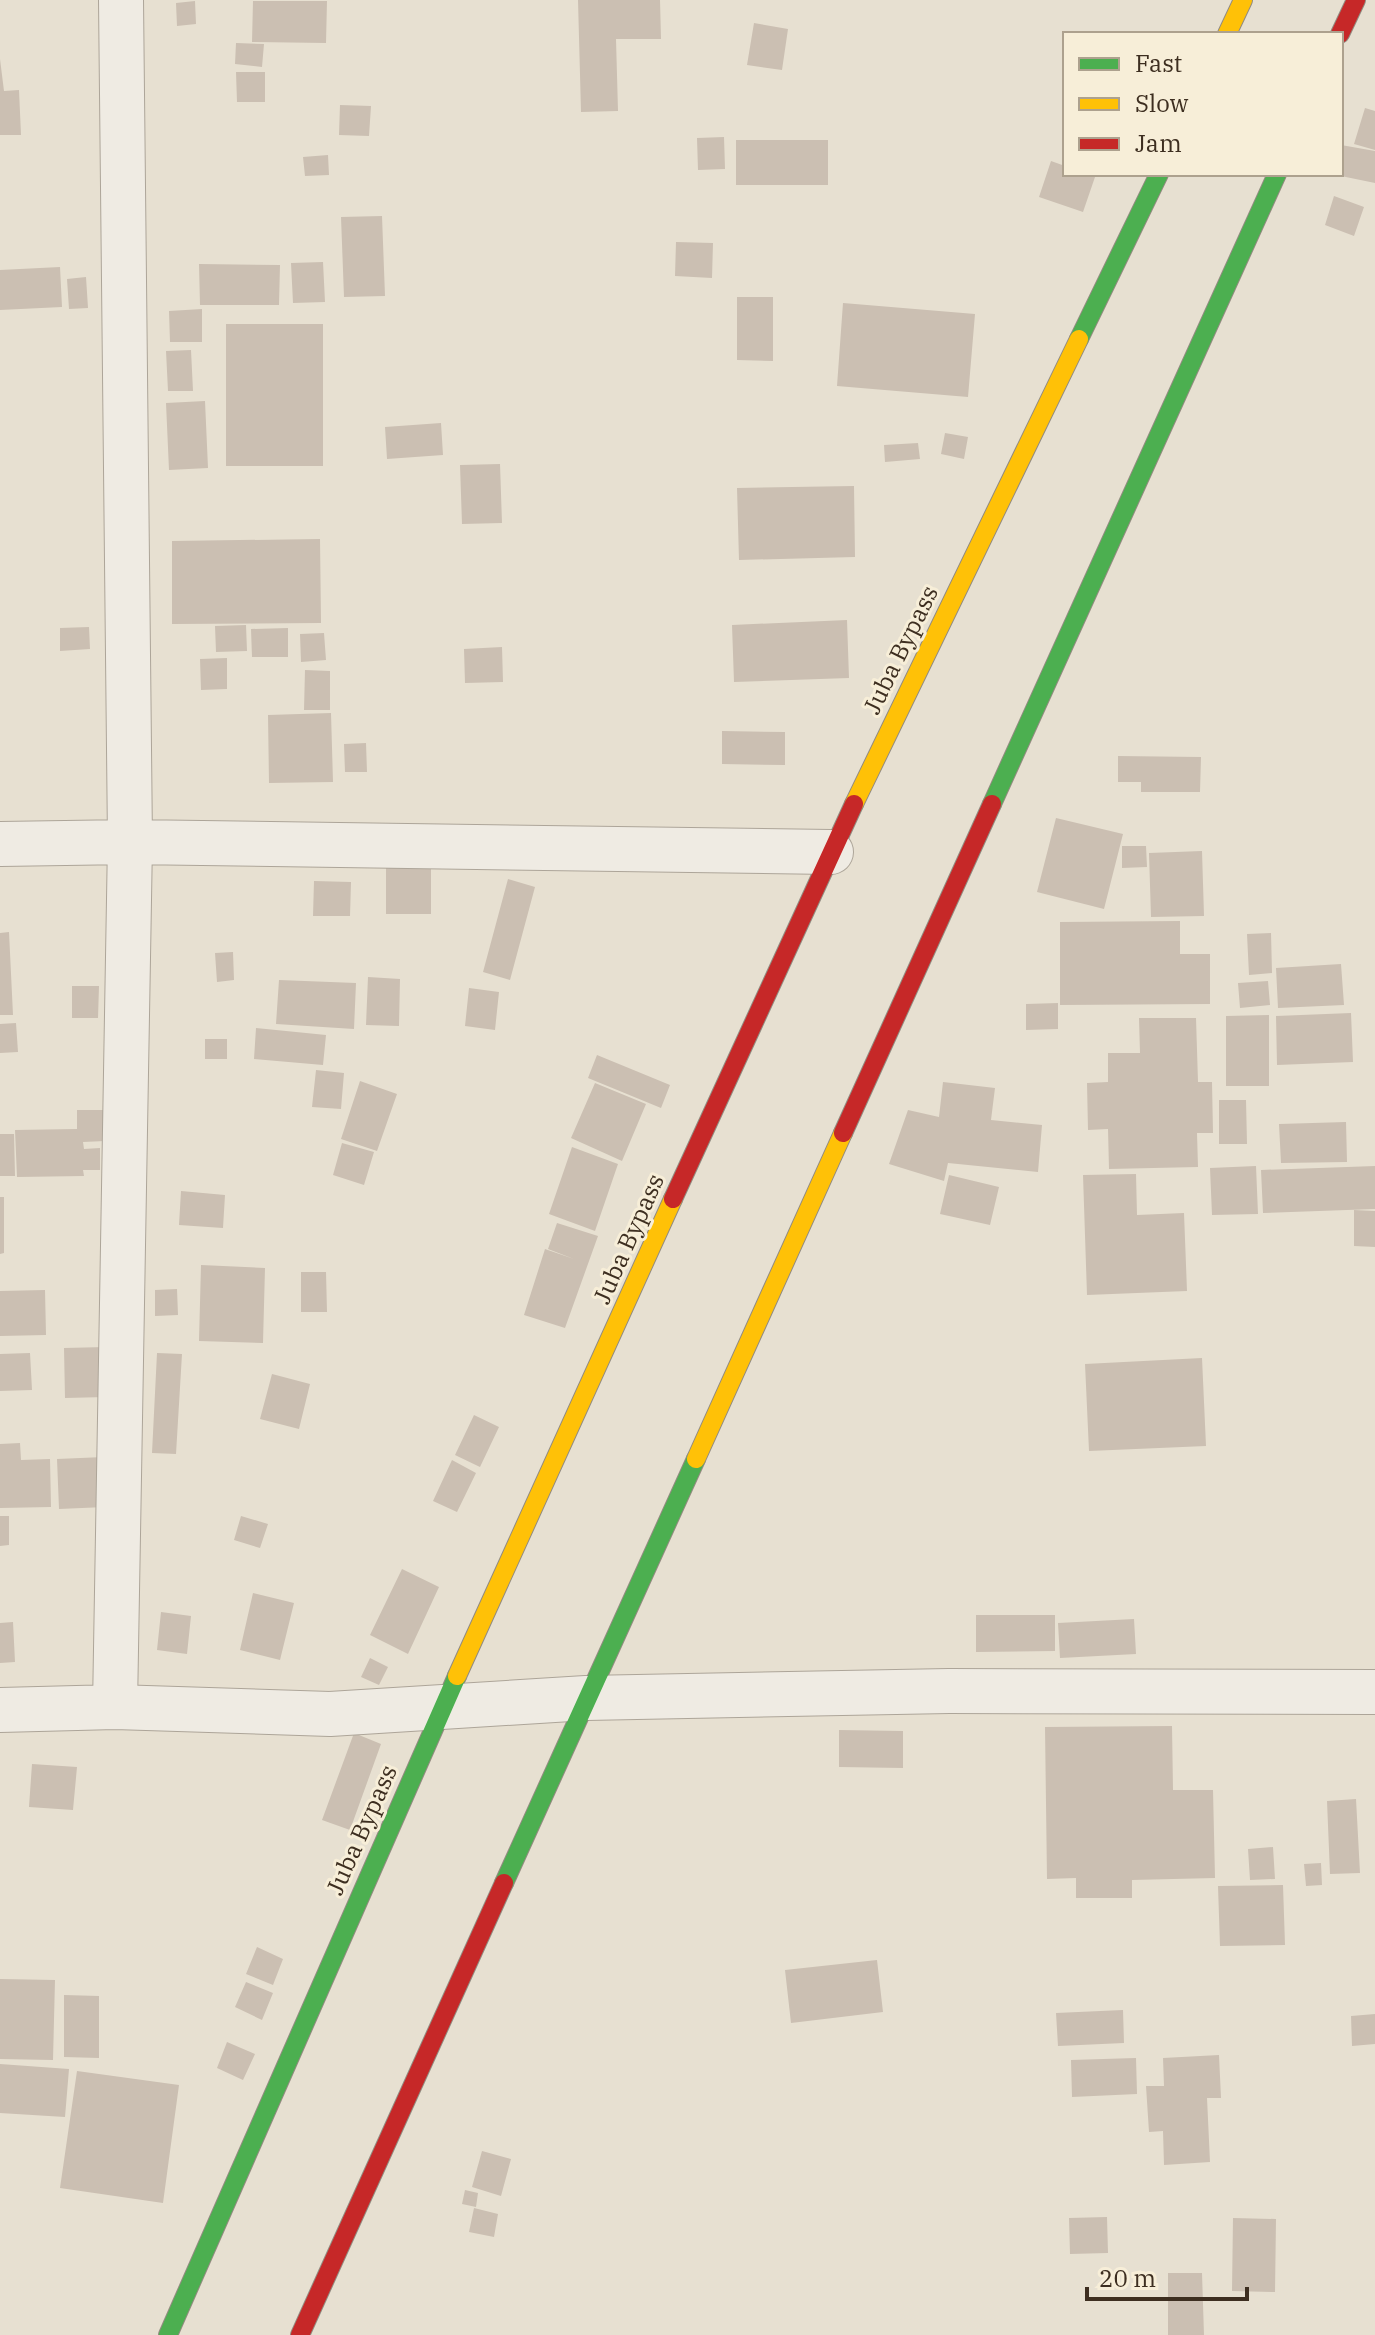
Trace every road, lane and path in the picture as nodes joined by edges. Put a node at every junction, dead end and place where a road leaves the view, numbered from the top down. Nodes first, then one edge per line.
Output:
1 (121, 0) edge
2 (1243, 0) edge
3 (1356, 0) edge
4 (1228, 32) edge
5 (1341, 32) edge
6 (1158, 176) edge
7 (1276, 176) edge
8 (130, 842) junction
9 (0, 844) edge
10 (831, 852) junction
11 (1375, 1692) edge
12 (586, 1698) junction
13 (115, 1707) junction
14 (442, 1708) junction
15 (0, 1710) edge
16 (168, 2335) edge
17 (300, 2335) edge

1 - 8 street
2 - 4 main road
3 - 5 main road
6 - 10 main road, Juba Bypass
7 - 12 main road
8 - 9 street
8 - 10 street
8 - 13 street
10 - 14 main road, Juba Bypass
11 - 12 street
12 - 14 street
12 - 17 main road
13 - 14 street
13 - 15 street
14 - 16 main road, Juba Bypass

